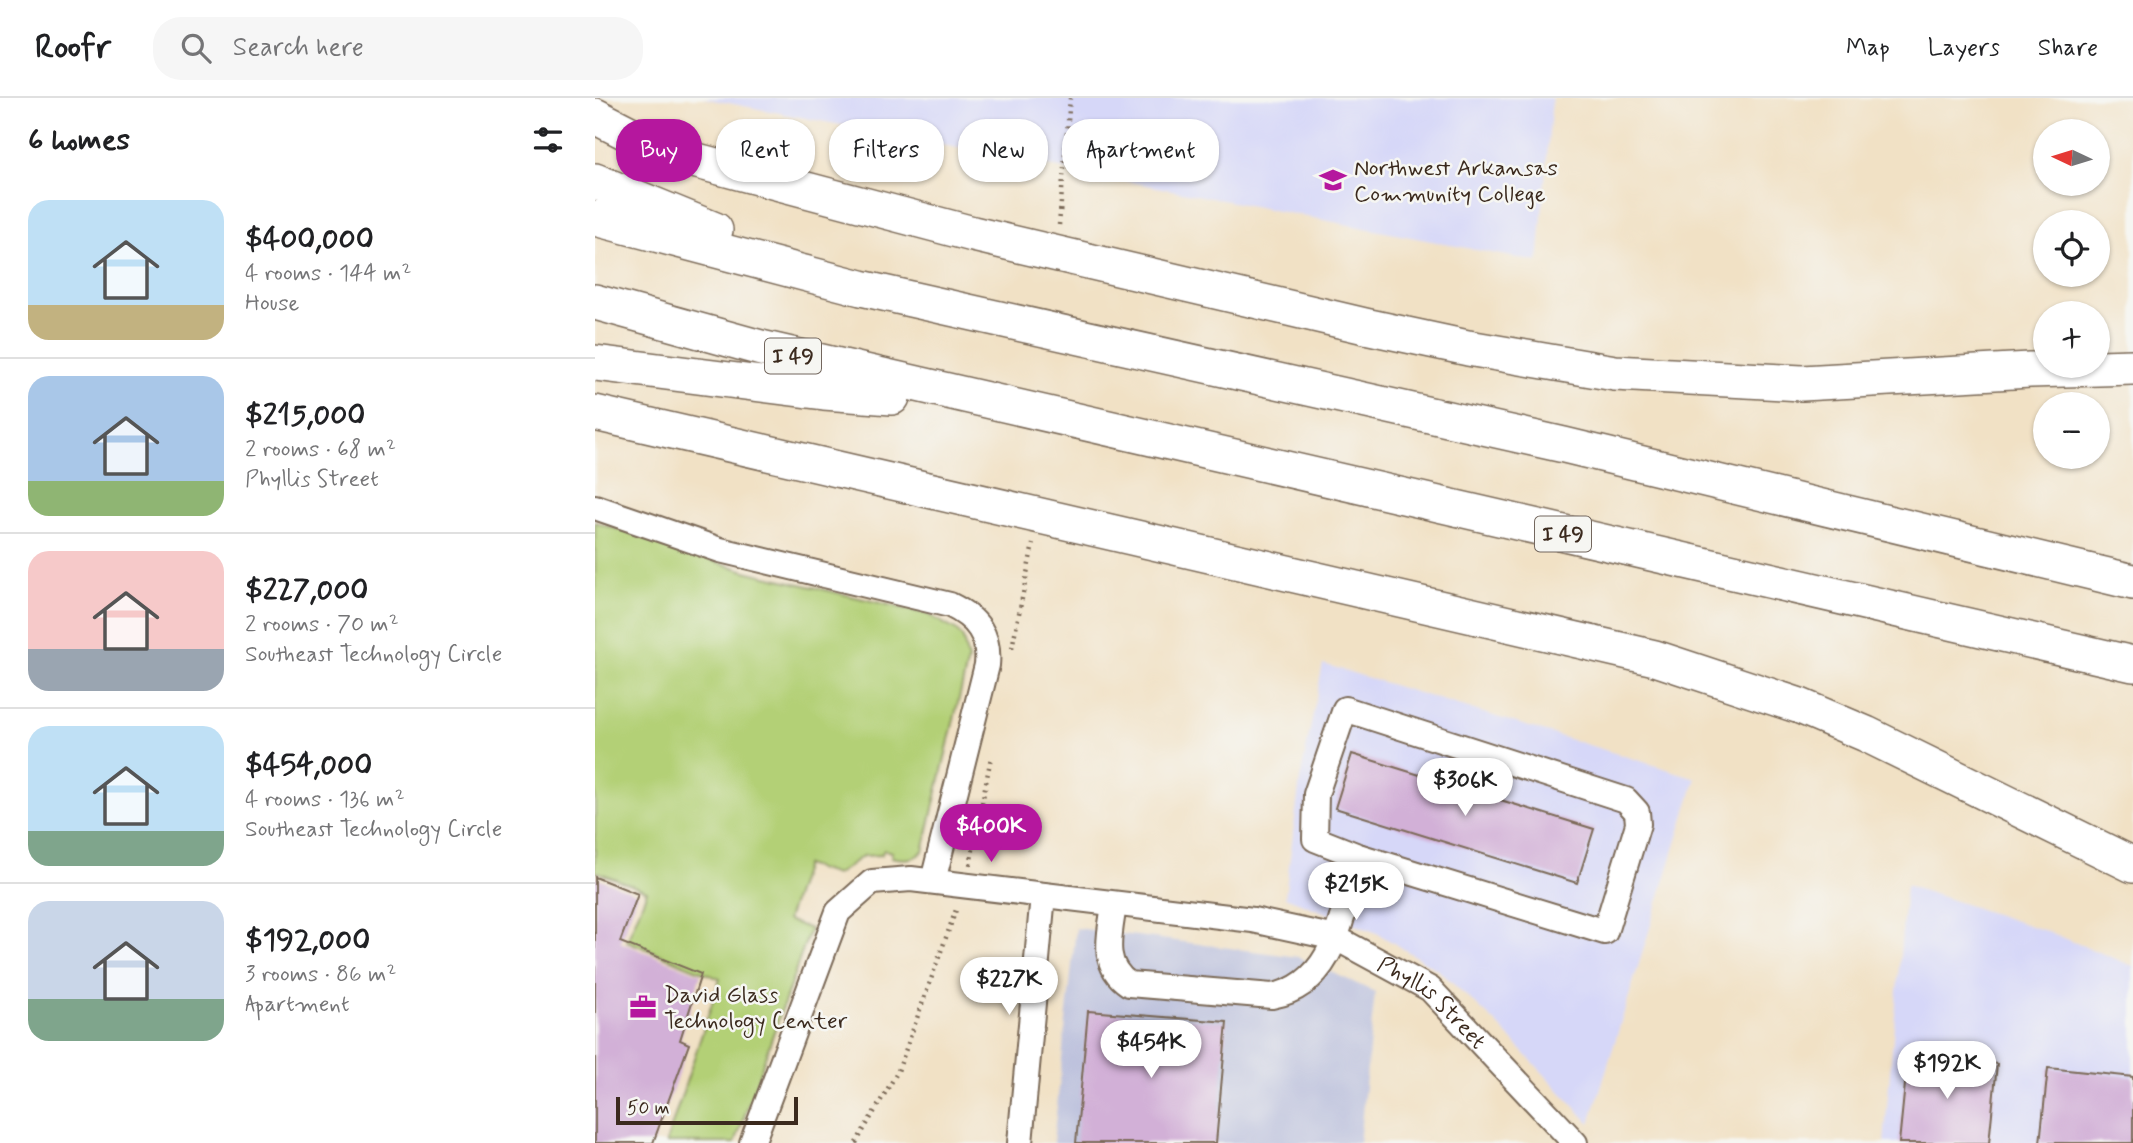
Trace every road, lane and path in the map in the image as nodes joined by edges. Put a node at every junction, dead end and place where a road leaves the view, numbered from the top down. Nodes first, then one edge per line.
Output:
1 (1070, 98) edge
2 (595, 116) edge
3 (595, 181) edge
4 (595, 218) edge
5 (1059, 226) dead end
6 (861, 288) junction
7 (595, 302) edge
8 (595, 363) edge
9 (2133, 367) edge
10 (994, 403) junction
11 (595, 414) edge
12 (595, 507) edge
13 (2133, 582) edge
14 (2133, 664) edge
15 (1358, 856) junction
16 (2133, 865) edge
17 (933, 881) junction
18 (1043, 895) junction
19 (959, 902) dead end
20 (1114, 905) junction
21 (1336, 938) junction
22 (753, 1143) edge
23 (856, 1143) edge
24 (1020, 1143) edge
25 (1575, 1143) edge

1 - 5 path
2 - 9 highway
3 - 6 highway
4 - 6 highway
6 - 13 highway
7 - 10 highway, I 49
8 - 10 highway
10 - 14 highway, I 49
11 - 16 highway
12 - 17 street
15 - 15 street
15 - 21 street
17 - 18 street, Phyllis Street
17 - 22 street, Phyllis Street
18 - 20 street, Phyllis Street
18 - 24 street
19 - 23 path
20 - 21 street, Phyllis Street
20 - 21 street
21 - 25 street, Phyllis Street

